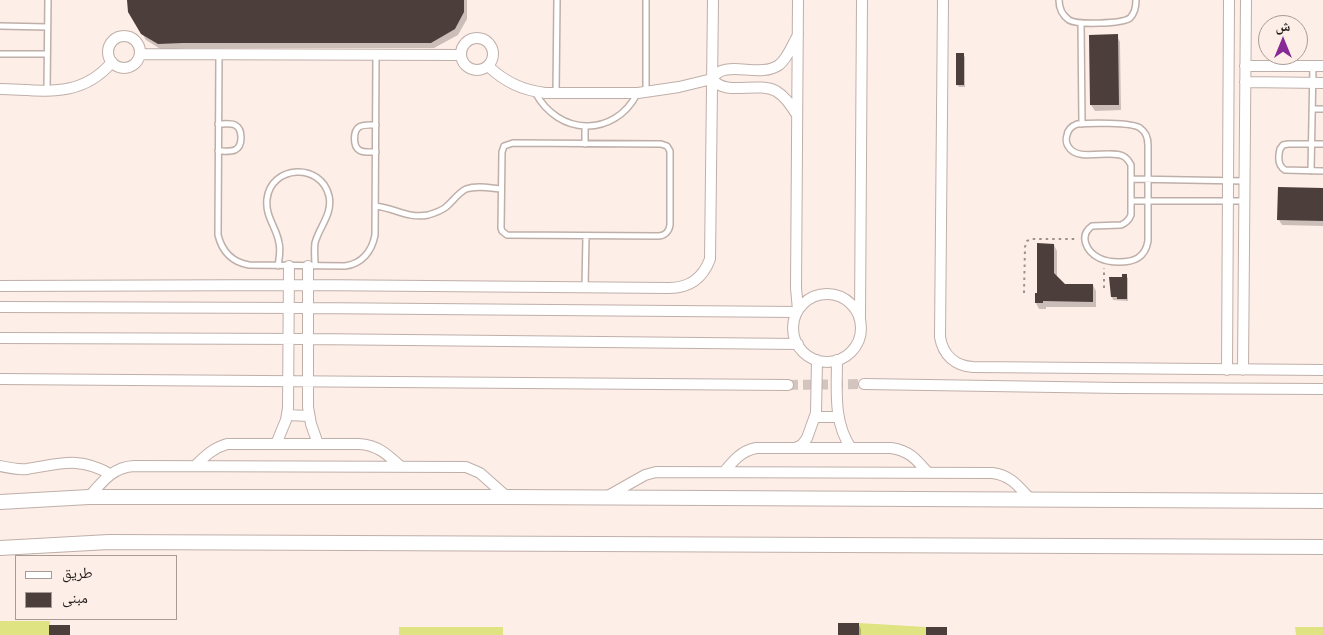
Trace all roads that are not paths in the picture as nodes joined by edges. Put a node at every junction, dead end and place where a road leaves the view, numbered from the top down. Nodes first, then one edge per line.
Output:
1 (42, 0) edge
2 (48, 0) edge
3 (556, 0) edge
4 (646, 0) edge
5 (712, 0) edge
6 (798, 0) edge
7 (862, 0) edge
8 (943, 0) edge
9 (1059, 0) edge
10 (1136, 0) edge
11 (1229, 0) edge
12 (1246, 0) edge
13 (1081, 23) junction
14 (0, 26) edge
15 (47, 26) junction
16 (798, 35) junction
17 (0, 54) edge
18 (47, 54) junction
19 (140, 54) junction
20 (219, 54) junction
21 (376, 55) junction
22 (461, 55) junction
23 (112, 62) junction
24 (488, 66) junction
25 (1245, 66) junction
26 (1318, 66) edge
27 (754, 70) junction
28 (712, 79) junction
29 (1245, 82) junction
30 (1318, 83) edge
31 (754, 87) junction
32 (0, 90) edge
33 (47, 90) junction
34 (534, 92) junction
35 (642, 92) junction
36 (556, 93) junction
37 (1312, 109) junction
38 (1323, 109) edge
39 (797, 115) junction
40 (218, 124) junction
41 (1082, 124) junction
42 (376, 126) junction
43 (585, 126) junction
44 (584, 144) junction
45 (1312, 144) junction
46 (1323, 144) edge
47 (218, 151) junction
48 (376, 152) junction
49 (1311, 171) junction
50 (1323, 171) edge
51 (1131, 179) junction
52 (1148, 180) junction
53 (1228, 181) junction
54 (1244, 181) junction
55 (501, 189) junction
56 (1131, 201) junction
57 (1148, 201) junction
58 (1228, 201) junction
59 (1244, 201) junction
60 (375, 206) junction
61 (586, 236) junction
62 (1228, 245) junction
63 (1243, 246) junction
64 (284, 266) junction
65 (312, 266) junction
66 (288, 285) junction
67 (308, 285) junction
68 (0, 286) edge
69 (585, 288) junction
70 (0, 307) edge
71 (288, 308) junction
72 (308, 308) junction
73 (797, 311) junction
74 (860, 318) junction
75 (0, 338) edge
76 (288, 339) junction
77 (308, 339) junction
78 (798, 344) junction
79 (817, 360) junction
80 (837, 360) junction
81 (1227, 370) junction
82 (1243, 370) junction
83 (1323, 370) edge
84 (0, 379) edge
85 (288, 381) junction
86 (308, 381) junction
87 (864, 384) tunnel mouth
88 (788, 385) tunnel mouth
89 (1323, 390) edge
90 (287, 415) junction
91 (309, 416) junction
92 (815, 417) junction
93 (838, 417) junction
94 (276, 444) junction
95 (318, 444) junction
96 (795, 448) junction
97 (851, 448) junction
98 (0, 466) edge
99 (195, 466) junction
100 (401, 467) junction
101 (724, 472) junction
102 (928, 473) junction
103 (110, 474) junction
104 (89, 497) junction
105 (507, 497) junction
106 (605, 498) junction
107 (1031, 500) junction
108 (1323, 501) edge
109 (0, 502) edge
110 (1323, 546) edge
111 (0, 548) edge

1 - 2 lane
2 - 15 lane
3 - 36 lane
4 - 35 lane
5 - 28 street
6 - 16 street
7 - 74 street
8 - 81 street
9 - 13 lane
10 - 13 lane
11 - 53 street
12 - 25 street
13 - 41 lane
14 - 15 lane
15 - 18 lane
16 - 27 street
16 - 39 street
17 - 18 lane
18 - 33 lane
19 - 20 street
19 - 23 street
19 - 23 street
20 - 21 street
20 - 40 lane
21 - 22 street
21 - 42 lane
22 - 24 street
22 - 24 street
23 - 33 street
24 - 34 street
25 - 26 street
25 - 29 street
26 - 30 lane
27 - 28 street
27 - 31 street
28 - 31 street
28 - 35 street
28 - 69 street
29 - 30 street
29 - 54 street
30 - 37 lane
31 - 39 street
32 - 33 street
34 - 36 street
34 - 43 lane
35 - 36 street
35 - 43 lane
37 - 38 lane
37 - 45 lane
39 - 73 street
40 - 47 lane
40 - 47 lane
41 - 51 lane
41 - 52 lane
42 - 48 lane
42 - 48 lane
43 - 44 lane
44 - 55 lane
44 - 61 lane
45 - 46 lane
45 - 49 lane
45 - 49 lane
47 - 64 lane
48 - 60 lane
49 - 50 lane
51 - 52 lane
51 - 56 lane
52 - 53 lane
52 - 57 lane
53 - 54 lane
53 - 58 street
54 - 59 street
55 - 60 lane
55 - 61 lane
56 - 57 lane
56 - 57 lane
57 - 58 lane
58 - 59 lane
58 - 62 street
59 - 63 street
60 - 65 lane
61 - 69 lane
62 - 63 street
62 - 81 street
63 - 82 street
64 - 65 lane
64 - 65 lane
64 - 66 street
65 - 67 street
66 - 67 street
66 - 68 street
66 - 71 street
67 - 69 street
67 - 72 street
70 - 71 street
71 - 72 street
71 - 76 street
72 - 73 street
72 - 77 street
73 - 74 street
73 - 78 street
74 - 80 street
75 - 76 street
76 - 77 street
76 - 85 street
77 - 78 street
77 - 86 street
78 - 79 street
79 - 80 street
79 - 92 street
80 - 93 street
81 - 82 street
82 - 83 street
84 - 85 street
85 - 86 street
85 - 90 street
86 - 88 street
86 - 91 street
87 - 89 street
90 - 91 street
90 - 94 street
91 - 95 street
92 - 93 street
92 - 96 street
93 - 97 street
94 - 95 street
94 - 99 street
95 - 100 street
96 - 97 street
96 - 101 street
97 - 102 street
98 - 103 street
99 - 100 street
99 - 103 street
100 - 105 street
101 - 102 street
101 - 106 street
102 - 107 street
103 - 104 street
104 - 105 main road
104 - 109 main road
105 - 106 main road
106 - 107 main road
107 - 108 main road
110 - 111 main road

